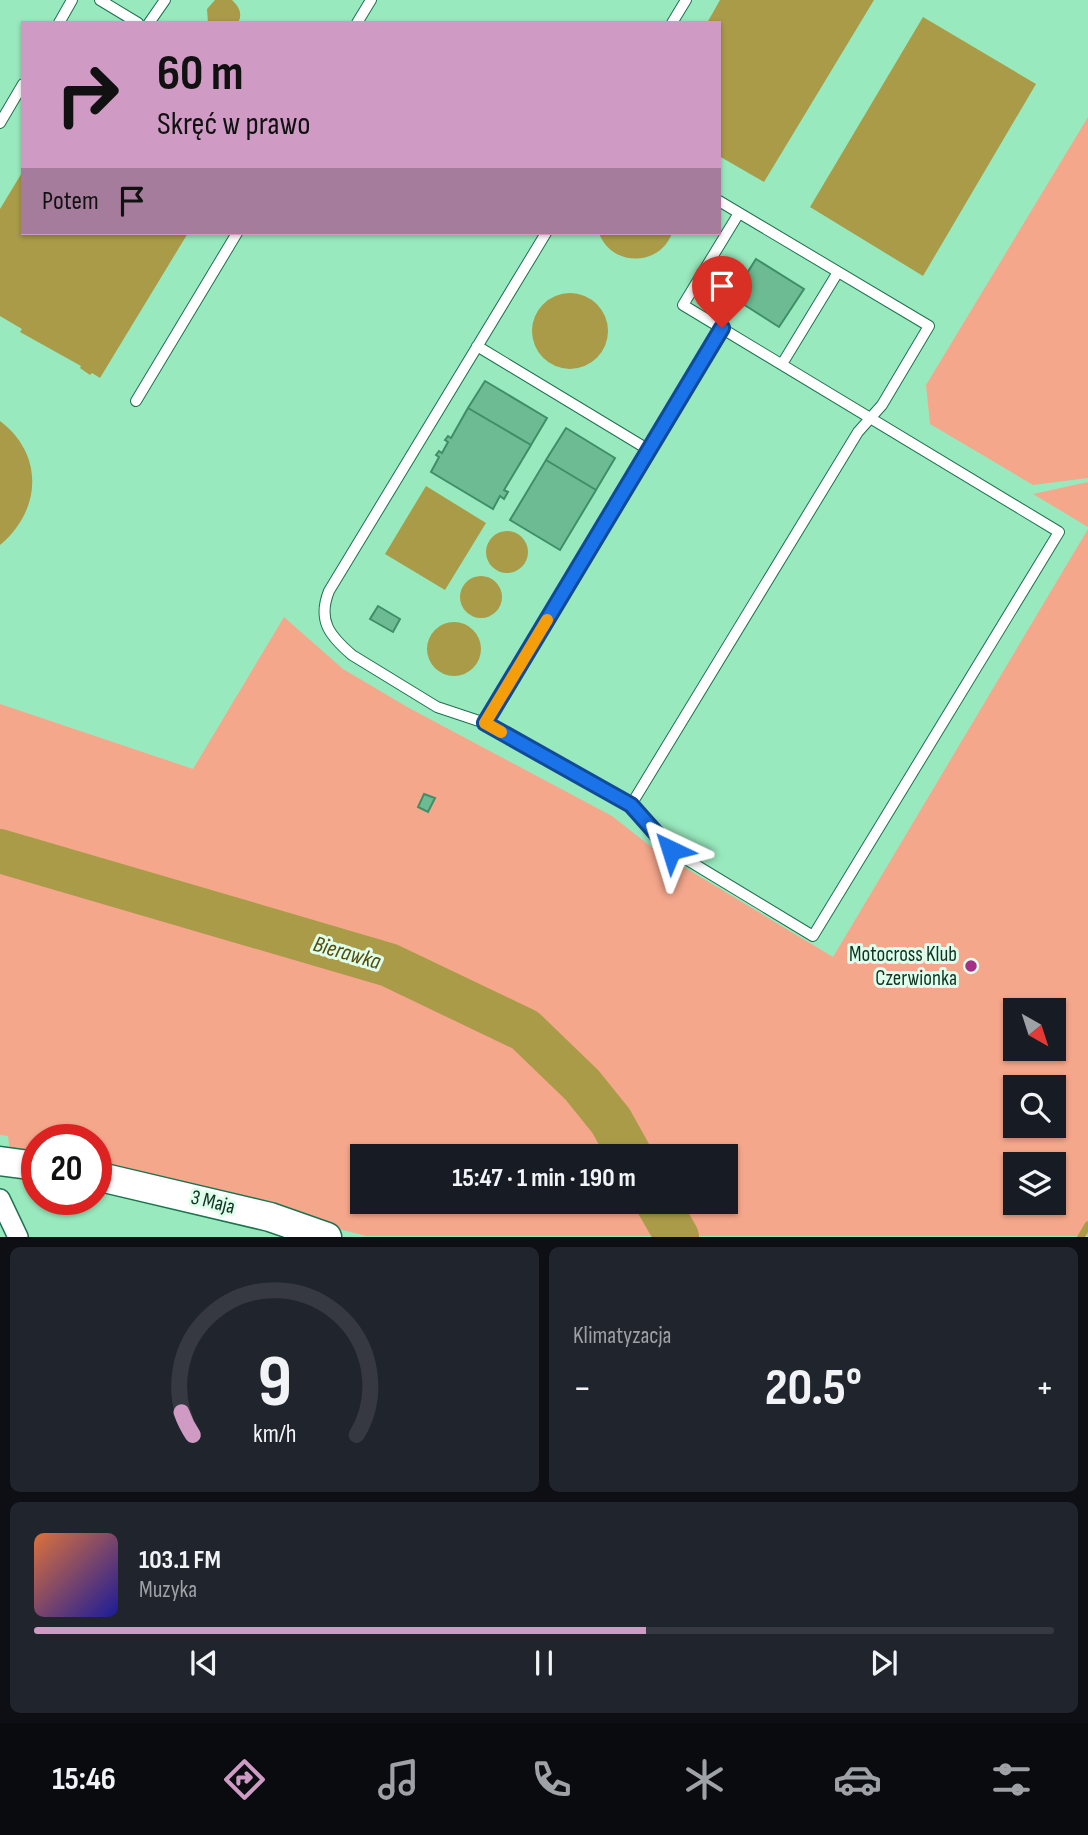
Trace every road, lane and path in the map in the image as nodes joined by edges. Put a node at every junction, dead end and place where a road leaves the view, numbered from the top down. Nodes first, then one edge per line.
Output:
1 (72, 0) edge
2 (100, 0) edge
3 (371, 0) edge
4 (686, 0) edge
5 (164, 1) edge
6 (60, 21) edge
7 (135, 21) edge
8 (150, 21) edge
9 (358, 21) edge
10 (673, 21) edge
11 (21, 87) edge
12 (0, 123) edge
13 (721, 202) edge
14 (739, 213) junction
15 (236, 235) edge
16 (545, 235) edge
17 (838, 272) junction
18 (722, 328) junction
19 (477, 346) junction
20 (782, 364) junction
21 (136, 401) dead end
22 (872, 417) junction
23 (649, 450) junction
24 (485, 723) junction
25 (631, 805) junction
26 (0, 1161) edge
27 (21, 1164) edge
28 (112, 1181) edge
29 (0, 1199) edge
30 (18, 1237) edge
31 (327, 1237) edge

1 - 6 lane
2 - 7 lane
3 - 9 lane
4 - 10 lane
5 - 8 lane
11 - 12 lane
13 - 14 lane
14 - 17 lane
14 - 18 lane
15 - 21 lane
16 - 19 lane
17 - 20 lane
17 - 22 lane
18 - 20 lane
18 - 23 lane
19 - 23 lane
19 - 24 lane
20 - 22 lane
22 - 25 lane
22 - 25 lane
23 - 24 lane
24 - 25 lane
26 - 27 main road
28 - 31 main road, 3 Maja
29 - 30 street

